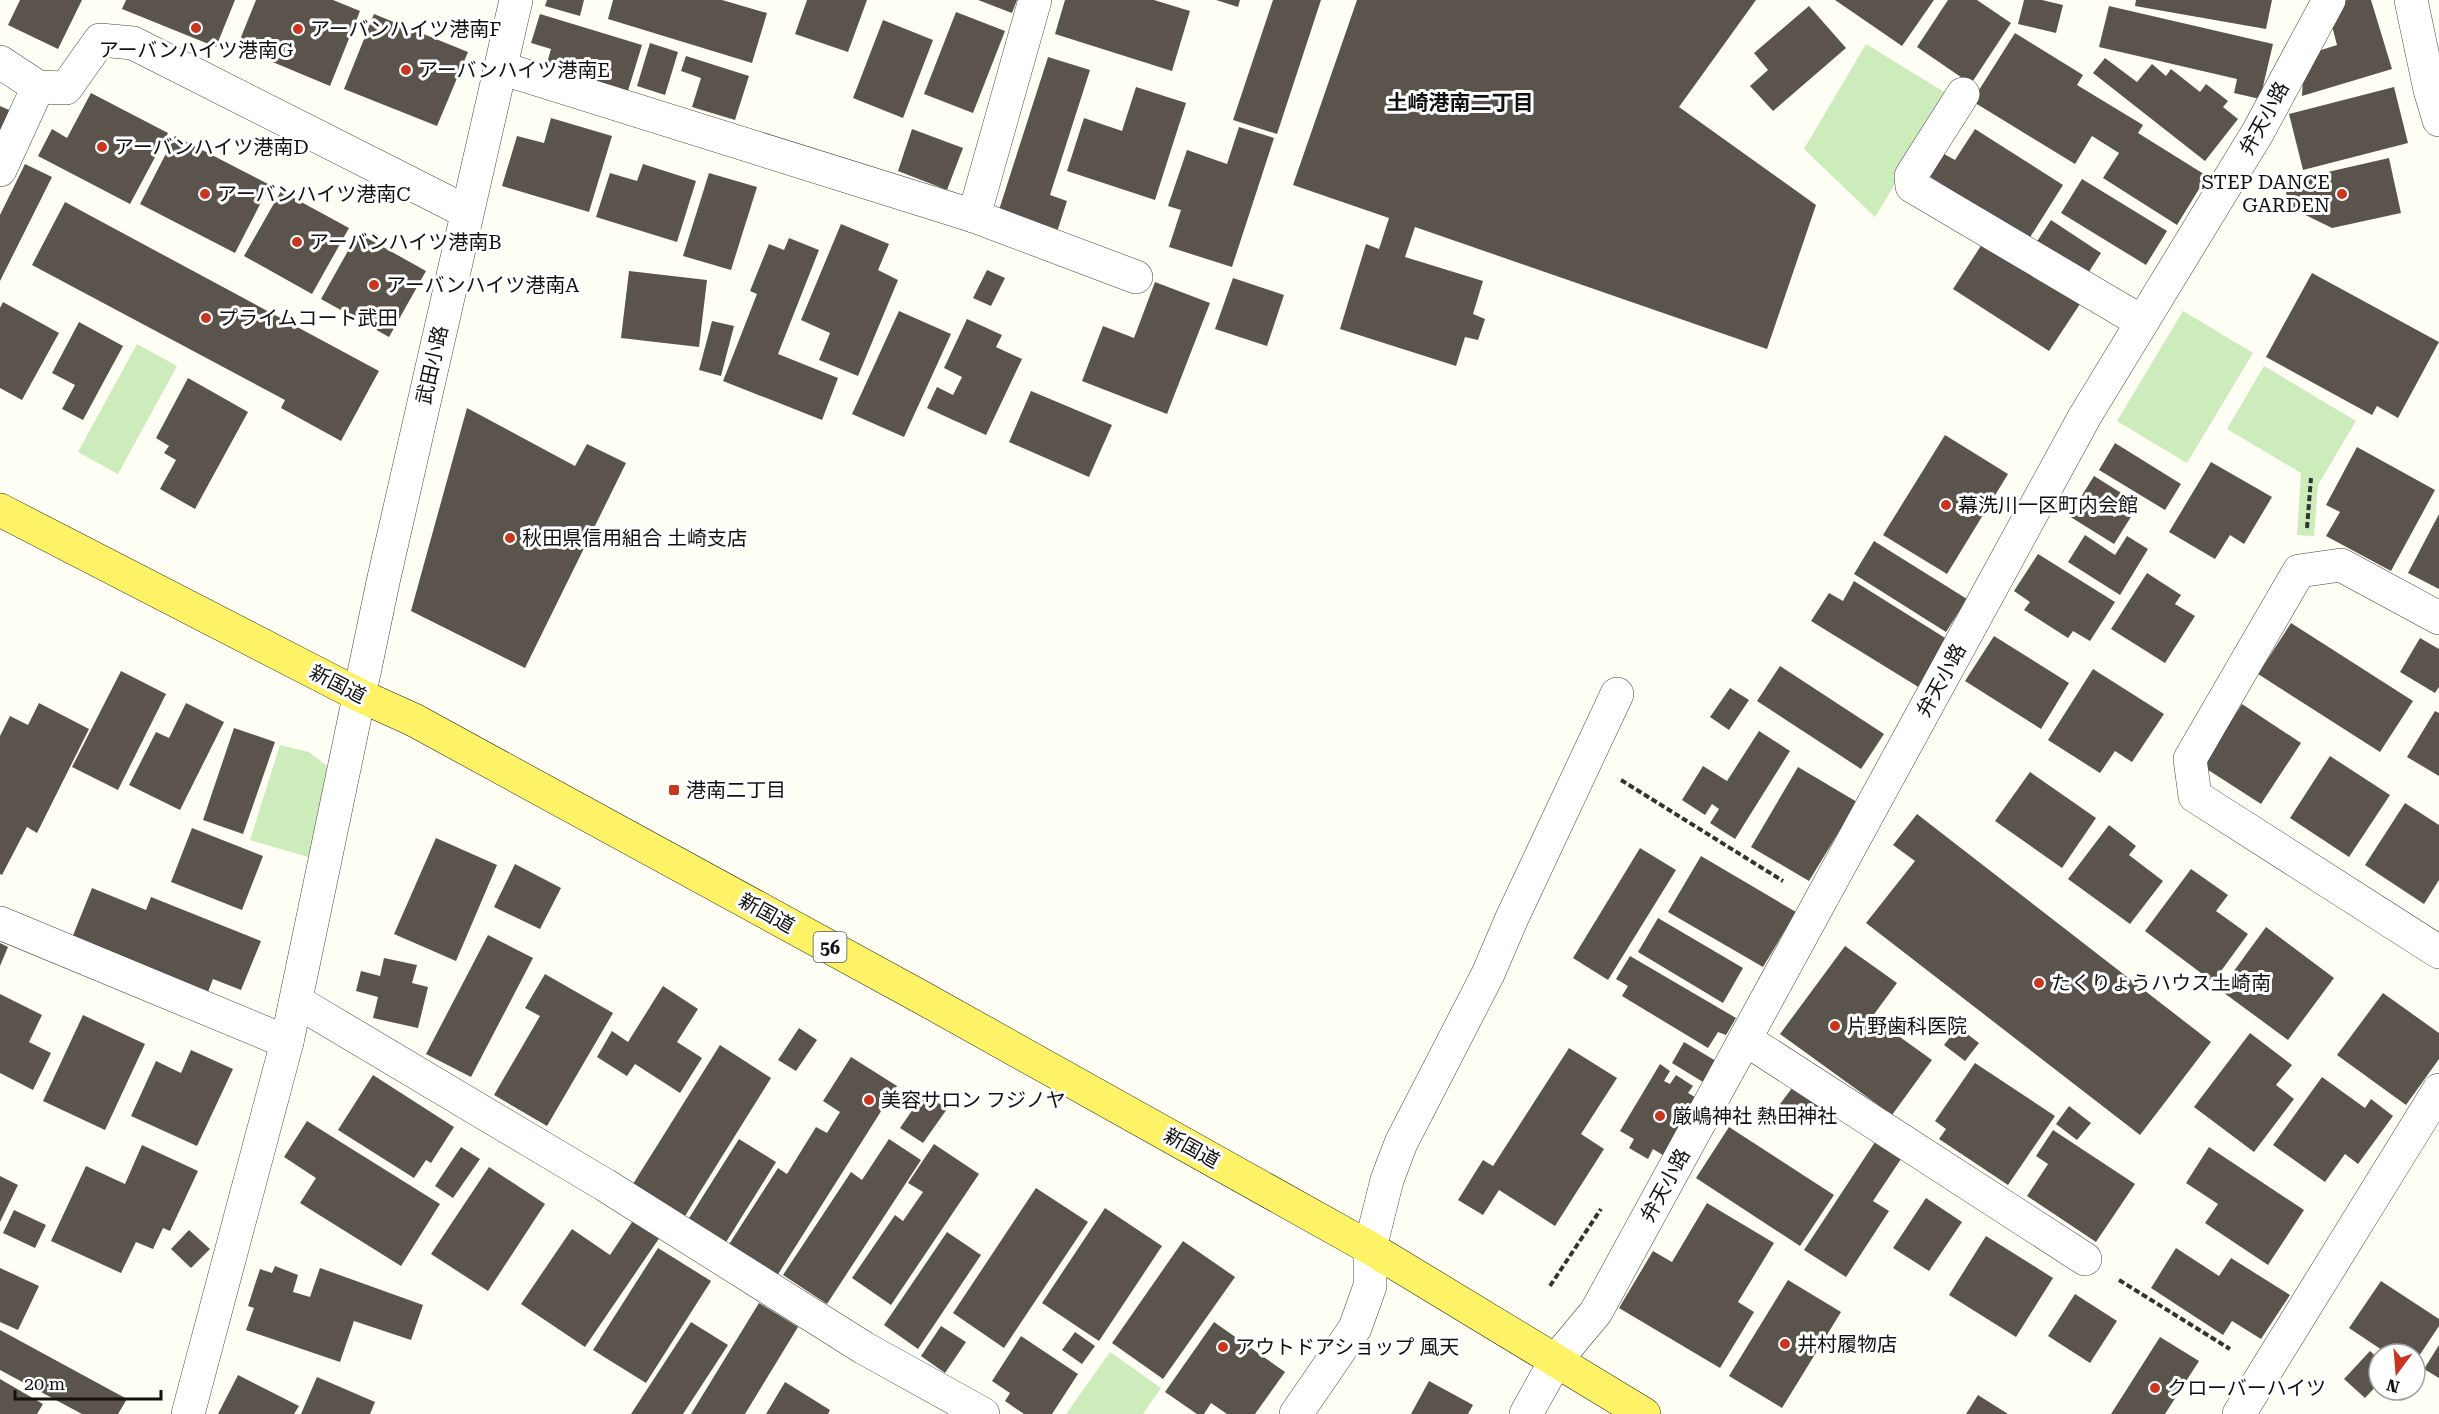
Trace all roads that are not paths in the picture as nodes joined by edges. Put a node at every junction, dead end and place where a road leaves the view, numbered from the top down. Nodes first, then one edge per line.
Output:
1 (516, 0) edge
2 (1035, 0) edge
3 (2329, 0) edge
4 (2411, 0) edge
5 (0, 62) edge
6 (501, 68) junction
7 (38, 87) junction
8 (1963, 94) dead end
9 (2439, 120) edge
10 (0, 170) edge
11 (467, 212) junction
12 (974, 216) junction
13 (1136, 276) dead end
14 (2142, 322) junction
15 (0, 510) edge
16 (2439, 618) edge
17 (1617, 694) dead end
18 (361, 696) junction
19 (0, 923) edge
20 (2439, 952) edge
21 (296, 1001) junction
22 (1745, 1039) junction
23 (287, 1042) junction
24 (2439, 1090) edge
25 (1370, 1248) junction
26 (2085, 1259) road end
27 (1556, 1360) junction
28 (188, 1414) edge
29 (983, 1414) edge
30 (1296, 1414) edge
31 (1526, 1414) edge
32 (1644, 1414) edge
33 (2239, 1414) edge

1 - 6 street, 武田小路
2 - 12 street
3 - 14 street, 弁天小路
4 - 9 street
5 - 7 street
6 - 11 street, 武田小路
6 - 12 street
7 - 10 street
7 - 11 street
8 - 14 street
11 - 18 street, 武田小路
12 - 13 street
14 - 22 street, 弁天小路
15 - 18 main road, 新国道 / 56
16 - 20 street
17 - 25 street
18 - 21 street, 武田小路
18 - 25 main road, 新国道 / 56
19 - 23 street
21 - 23 street, 武田小路
21 - 29 street
22 - 26 street
22 - 27 street, 弁天小路
23 - 28 street, 武田小路
24 - 33 street
25 - 27 main road, 新国道 / 56
25 - 30 street
27 - 31 street, 弁天小路
27 - 32 main road, 新国道 / 56

